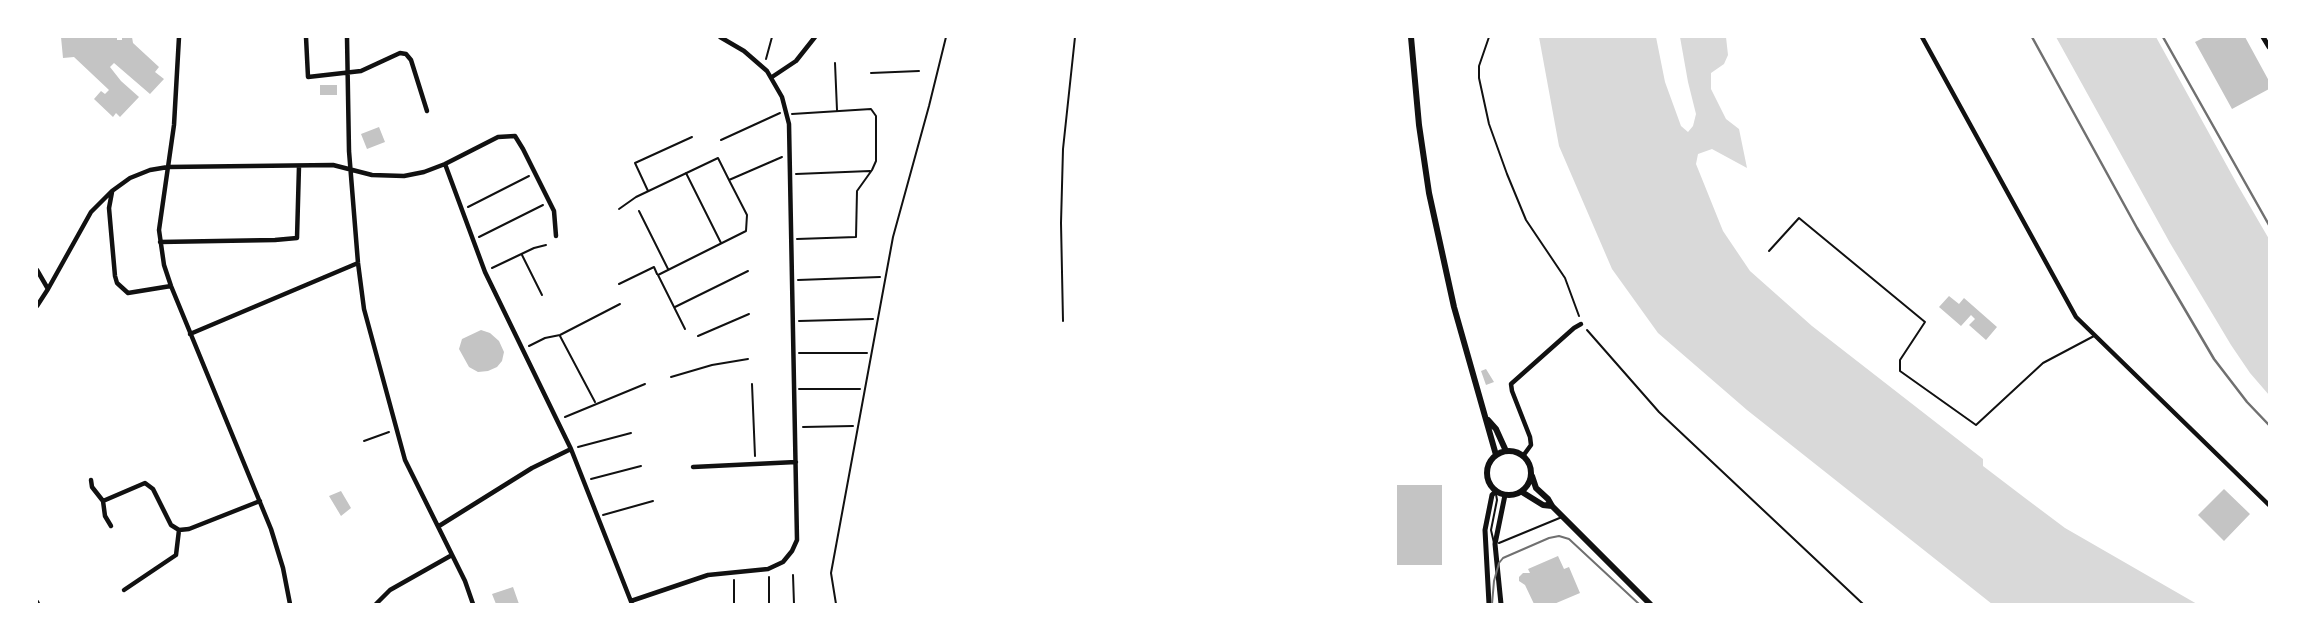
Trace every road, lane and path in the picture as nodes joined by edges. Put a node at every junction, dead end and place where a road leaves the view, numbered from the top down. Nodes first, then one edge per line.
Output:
1 (179, 37) edge
2 (306, 37) edge
3 (347, 37) edge
4 (720, 37) edge
5 (772, 37) edge
6 (815, 37) edge
7 (946, 37) edge
8 (1074, 37) edge
9 (1411, 37) edge
10 (1489, 37) edge
11 (1922, 37) edge
12 (2263, 37) edge
13 (2269, 47) edge
14 (835, 63) dead end
15 (762, 65) junction
16 (919, 71) dead end
17 (346, 73) junction
18 (871, 73) dead end
19 (772, 77) junction
20 (427, 111) dead end
21 (837, 111) junction
22 (787, 112) junction
23 (692, 137) dead end
24 (721, 141) dead end
25 (791, 153) junction
26 (445, 164) junction
27 (299, 166) junction
28 (167, 167) junction
29 (352, 169) junction
30 (873, 170) junction
31 (535, 173) junction
32 (687, 173) junction
33 (791, 174) junction
34 (729, 180) junction
35 (112, 191) junction
36 (648, 191) junction
37 (549, 201) junction
38 (618, 209) dead end
39 (461, 210) junction
40 (639, 211) dead end
41 (746, 232) junction
42 (750, 232) dead end
43 (556, 236) dead end
44 (792, 239) junction
45 (472, 240) junction
46 (160, 242) junction
47 (721, 244) junction
48 (546, 245) dead end
49 (1769, 251) dead end
50 (522, 254) junction
51 (358, 262) junction
52 (495, 267) dead end
53 (37, 270) edge
54 (668, 270) junction
55 (748, 271) dead end
56 (658, 275) junction
57 (886, 276) junction
58 (793, 280) junction
59 (619, 284) dead end
60 (171, 286) junction
61 (48, 289) junction
62 (542, 295) dead end
63 (620, 304) dead end
64 (37, 306) edge
65 (674, 307) junction
66 (749, 314) dead end
67 (878, 318) junction
68 (794, 321) junction
69 (1063, 321) dead end
70 (1581, 324) junction
71 (685, 329) dead end
72 (190, 334) junction
73 (560, 335) junction
74 (2095, 336) junction
75 (698, 337) dead end
76 (522, 349) junction
77 (872, 353) junction
78 (794, 354) junction
79 (748, 359) dead end
80 (671, 377) dead end
81 (645, 384) dead end
82 (752, 384) dead end
83 (795, 389) junction
84 (865, 389) junction
85 (597, 404) junction
86 (1486, 418) junction
87 (557, 421) junction
88 (858, 426) junction
89 (794, 428) junction
90 (397, 429) junction
91 (631, 433) dead end
92 (364, 441) dead end
93 (571, 449) junction
94 (1506, 451) junction
95 (1496, 455) junction
96 (1523, 456) junction
97 (796, 462) junction
98 (755, 464) junction
99 (641, 466) dead end
100 (693, 467) dead end
101 (1531, 476) junction
102 (91, 480) dead end
103 (584, 481) junction
104 (1496, 492) junction
105 (1522, 492) junction
106 (1505, 495) junction
107 (103, 501) junction
108 (260, 501) junction
109 (653, 501) dead end
110 (2269, 505) edge
111 (1552, 506) junction
112 (597, 517) junction
113 (1563, 517) junction
114 (110, 526) dead end
115 (438, 526) junction
116 (178, 530) junction
117 (1495, 544) junction
118 (452, 555) junction
119 (768, 569) junction
120 (733, 572) junction
121 (793, 575) dead end
122 (124, 590) dead end
123 (632, 603) edge
124 (290, 604) edge
125 (376, 604) edge
126 (473, 604) edge
127 (734, 604) edge
128 (769, 604) edge
129 (794, 604) edge
130 (836, 604) edge
131 (1489, 604) edge
132 (1501, 604) edge
133 (1650, 604) edge
134 (1863, 604) edge

1 - 28 street
2 - 17 street
3 - 17 street
4 - 15 street
5 - 15 path
6 - 19 street
7 - 57 lane
8 - 69 path
9 - 86 main road
10 - 70 path
11 - 74 street
12 - 13 street
14 - 21 path
15 - 19 street
16 - 18 path
17 - 20 street
17 - 29 street
19 - 22 street
21 - 22 path
21 - 30 path
22 - 24 path
22 - 25 street
23 - 36 path
25 - 33 street
25 - 34 path
26 - 29 street
26 - 31 street
26 - 39 street
27 - 28 street
27 - 29 street
27 - 46 street
28 - 35 street
28 - 46 street
29 - 51 street
30 - 33 path
30 - 44 path
31 - 37 street
31 - 39 path
32 - 34 path
32 - 36 path
32 - 47 path
33 - 44 street
34 - 41 path
35 - 60 street
35 - 61 street
36 - 38 path
37 - 43 street
37 - 45 path
39 - 45 street
40 - 54 path
41 - 42 path
41 - 47 path
44 - 58 street
45 - 76 street
46 - 60 street
47 - 54 path
48 - 50 path
49 - 74 lane
50 - 52 path
50 - 62 path
51 - 72 street
51 - 90 street
53 - 61 street
54 - 56 path
55 - 65 path
56 - 59 path
56 - 65 path
57 - 58 path
57 - 67 lane
58 - 68 street
60 - 72 street
61 - 64 street
63 - 73 path
65 - 71 path
66 - 75 path
67 - 68 path
67 - 77 lane
68 - 78 street
70 - 96 street
70 - 134 path
72 - 108 street
73 - 76 path
73 - 85 path
74 - 110 street
76 - 87 street
77 - 78 path
77 - 84 lane
78 - 83 street
79 - 80 path
81 - 85 path
82 - 98 path
83 - 84 path
83 - 89 street
84 - 88 lane
85 - 87 path
86 - 94 main road
86 - 95 main road
87 - 93 street
88 - 89 path
88 - 130 lane
89 - 97 street
90 - 92 path
90 - 115 street
91 - 93 path
93 - 103 street
93 - 115 street
94 - 95 main road
94 - 96 main road
95 - 104 main road
96 - 101 main road
97 - 98 street
97 - 119 street
98 - 100 street
99 - 103 path
101 - 105 main road
101 - 111 main road
102 - 107 street
103 - 112 street
104 - 106 main road
104 - 117 lane
104 - 131 street
105 - 106 main road
105 - 111 main road
106 - 117 street
107 - 114 street
107 - 116 street
108 - 116 street
108 - 124 street
109 - 112 path
111 - 113 main road
112 - 123 street
113 - 117 lane
113 - 133 main road
115 - 118 street
116 - 122 street
117 - 132 street
118 - 125 street
118 - 126 street
119 - 120 street
119 - 128 path
120 - 123 street
120 - 127 path
121 - 129 path

